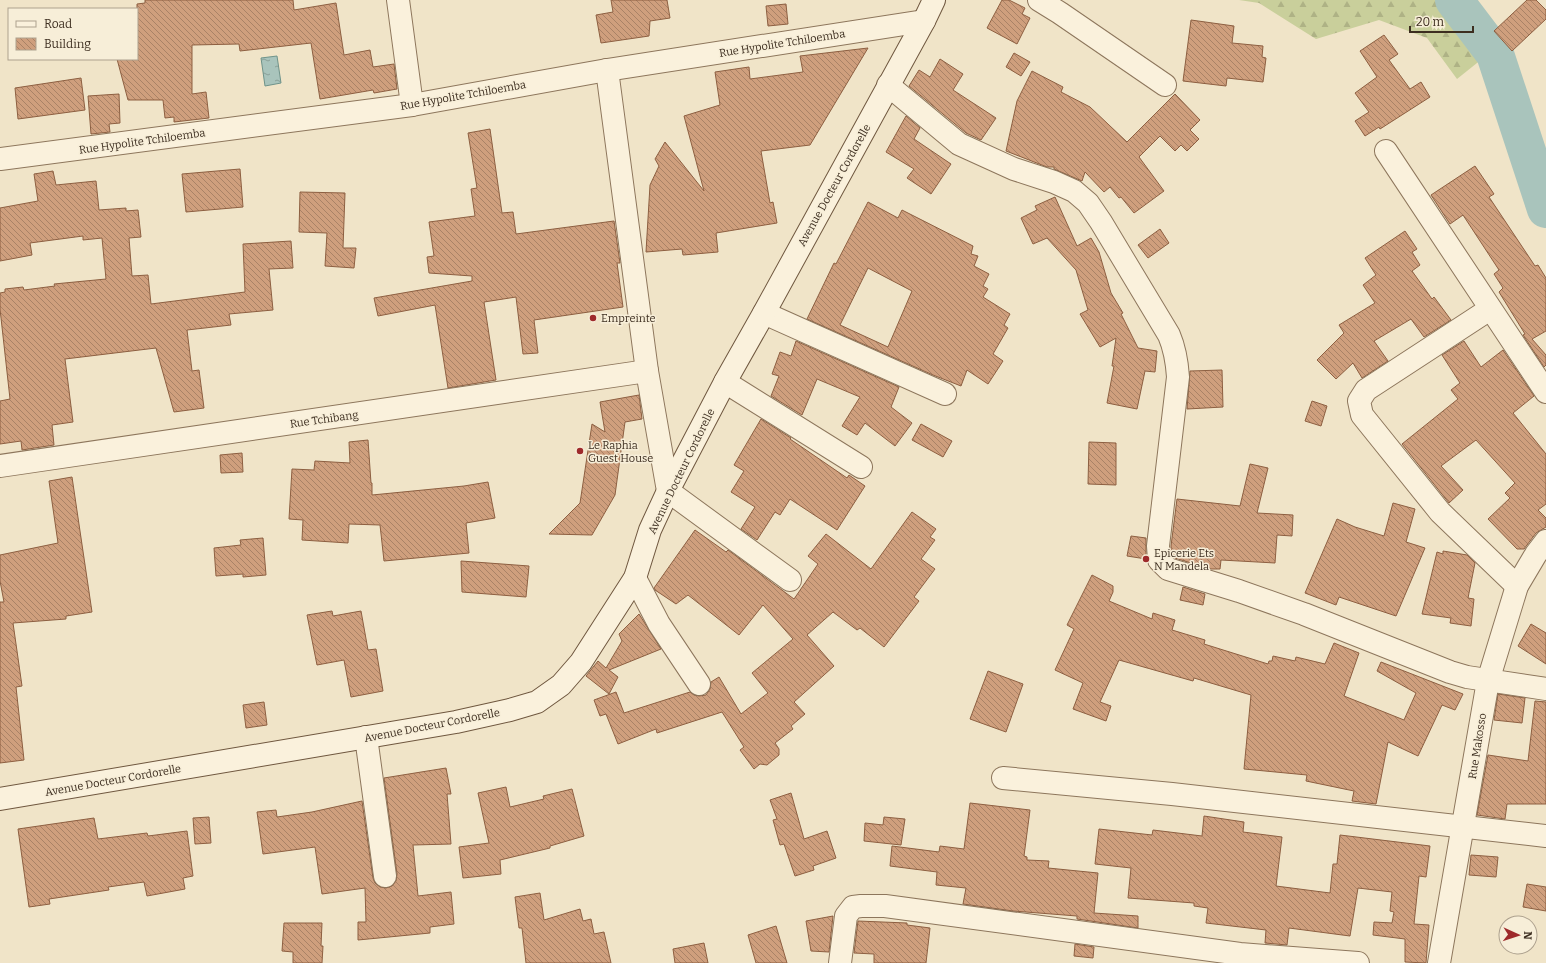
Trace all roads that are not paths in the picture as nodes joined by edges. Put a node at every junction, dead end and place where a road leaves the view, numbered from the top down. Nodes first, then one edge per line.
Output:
1 (398, 0) edge
2 (934, 0) edge
3 (1039, 0) edge
4 (924, 21) junction
5 (607, 70) junction
6 (888, 85) junction
7 (1165, 85) dead end
8 (412, 105) junction
9 (1386, 151) dead end
10 (0, 160) edge
11 (1490, 310) junction
12 (764, 313) junction
13 (647, 371) junction
14 (725, 382) junction
15 (1546, 392) edge
16 (944, 394) dead end
17 (0, 466) edge
18 (862, 467) dead end
19 (668, 491) junction
20 (1546, 541) edge
21 (634, 578) junction
22 (790, 580) dead end
23 (1517, 586) junction
24 (1488, 681) junction
25 (699, 684) dead end
26 (1546, 689) edge
27 (366, 737) junction
28 (1003, 778) dead end
29 (0, 799) edge
30 (1463, 827) junction
31 (1546, 836) edge
32 (385, 876) dead end
33 (840, 963) edge
34 (1358, 963) edge
35 (1439, 963) edge

1 - 8 street
2 - 4 street, Avenue Docteur Cordorelle
3 - 7 street
4 - 5 street, Rue Hypolite Tchiloemba
4 - 6 street, Avenue Docteur Cordorelle
5 - 8 street, Rue Hypolite Tchiloemba
5 - 13 street
6 - 12 street, Avenue Docteur Cordorelle
6 - 24 street
8 - 10 street, Rue Hypolite Tchiloemba
9 - 11 street
11 - 15 street
11 - 23 street
12 - 14 street, Avenue Docteur Cordorelle
12 - 16 street
13 - 17 street, Rue Tchibang
13 - 19 street
14 - 18 street
14 - 19 street, Avenue Docteur Cordorelle
19 - 21 street, Avenue Docteur Cordorelle
19 - 22 street
20 - 23 street, Rue Makosso
21 - 25 street
21 - 27 street, Avenue Docteur Cordorelle
23 - 24 street, Rue Makosso
24 - 26 street
24 - 30 street, Rue Makosso
27 - 29 street, Avenue Docteur Cordorelle
27 - 32 street
28 - 30 street
30 - 31 street
30 - 35 street, Rue Makosso
33 - 34 street

